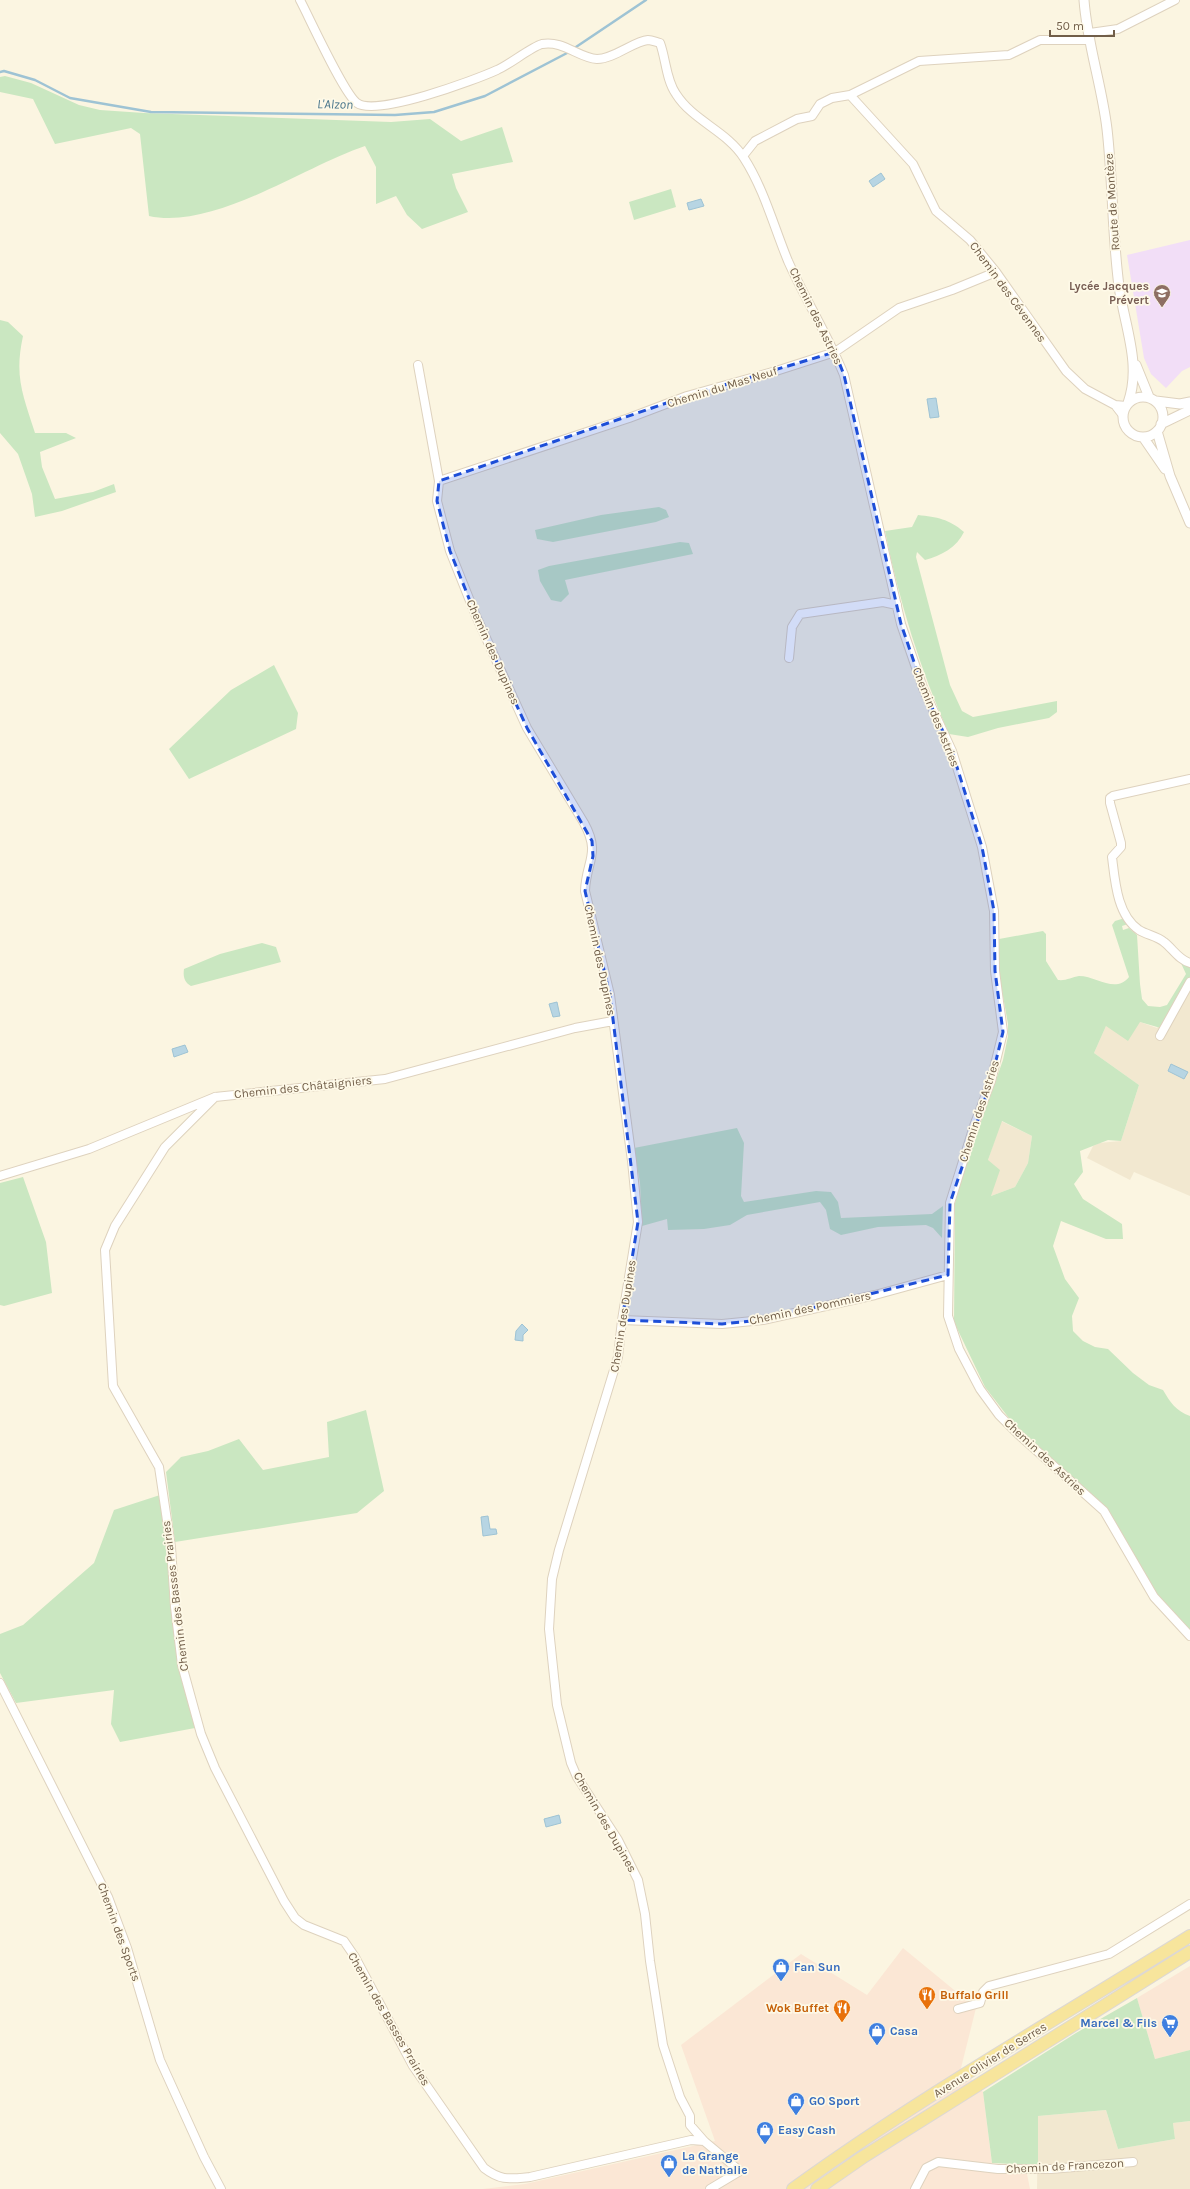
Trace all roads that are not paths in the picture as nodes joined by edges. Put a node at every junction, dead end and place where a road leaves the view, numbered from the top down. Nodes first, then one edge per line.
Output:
1 (300, 0) edge
2 (1084, 0) edge
3 (1174, 0) edge
4 (1090, 36) junction
5 (850, 96) junction
6 (743, 156) junction
7 (996, 272) junction
8 (835, 352) junction
9 (1135, 363) junction
10 (418, 365) dead end
11 (1152, 399) junction
12 (1190, 402) edge
13 (1125, 407) junction
14 (1190, 410) edge
15 (1159, 428) junction
16 (1143, 437) junction
17 (1170, 476) junction
18 (439, 481) junction
19 (1190, 523) edge
20 (897, 605) junction
21 (789, 658) dead end
22 (1190, 779) edge
23 (1190, 963) edge
24 (1190, 982) edge
25 (613, 1021) junction
26 (1160, 1036) dead end
27 (215, 1097) junction
28 (0, 1176) edge
29 (948, 1275) junction
30 (622, 1320) junction
31 (1190, 1636) edge
32 (0, 1683) edge
33 (1190, 1904) edge
34 (1190, 1936) edge
35 (1190, 1952) edge
36 (958, 2009) dead end
37 (704, 2141) junction
38 (1133, 2162) dead end
39 (221, 2189) edge
40 (710, 2189) edge
41 (793, 2189) edge
42 (817, 2189) edge
43 (915, 2189) edge

1 - 6 street, Chemin des Astries
2 - 4 street, Route de Montèze
3 - 4 street
4 - 5 street
4 - 9 street, Route de Montèze
5 - 6 street
5 - 7 street, Chemin des Cévennes
6 - 8 street, Chemin des Astries
7 - 8 street, Chemin du Mas Neuf
7 - 13 street, Chemin des Cévennes
8 - 18 street, Chemin du Mas Neuf
8 - 20 street, Chemin des Astries
9 - 11 street
9 - 13 street, Route de Montèze
10 - 18 street, Chemin des Dupines
11 - 12 street
11 - 13 street
11 - 15 street
13 - 16 street
14 - 15 street
15 - 16 street
15 - 17 street
16 - 17 street
17 - 19 street
18 - 25 street, Chemin des Dupines
20 - 21 street
20 - 29 street, Chemin des Astries
22 - 23 street
24 - 26 street
25 - 27 street, Chemin des Châtaigniers
25 - 30 street, Chemin des Dupines
27 - 28 street, Chemin des Châtaigniers
27 - 37 street, Chemin des Basses Prairies
29 - 30 street, Chemin des Pommiers
29 - 31 street, Chemin des Astries
30 - 37 street, Chemin des Dupines
32 - 39 street, Chemin des Sports
33 - 36 street
34 - 41 main road, Avenue Olivier de Serres
35 - 42 main road, Avenue Olivier de Serres
37 - 40 street, Chemin des Dupines
38 - 43 street, Chemin de Francezon

